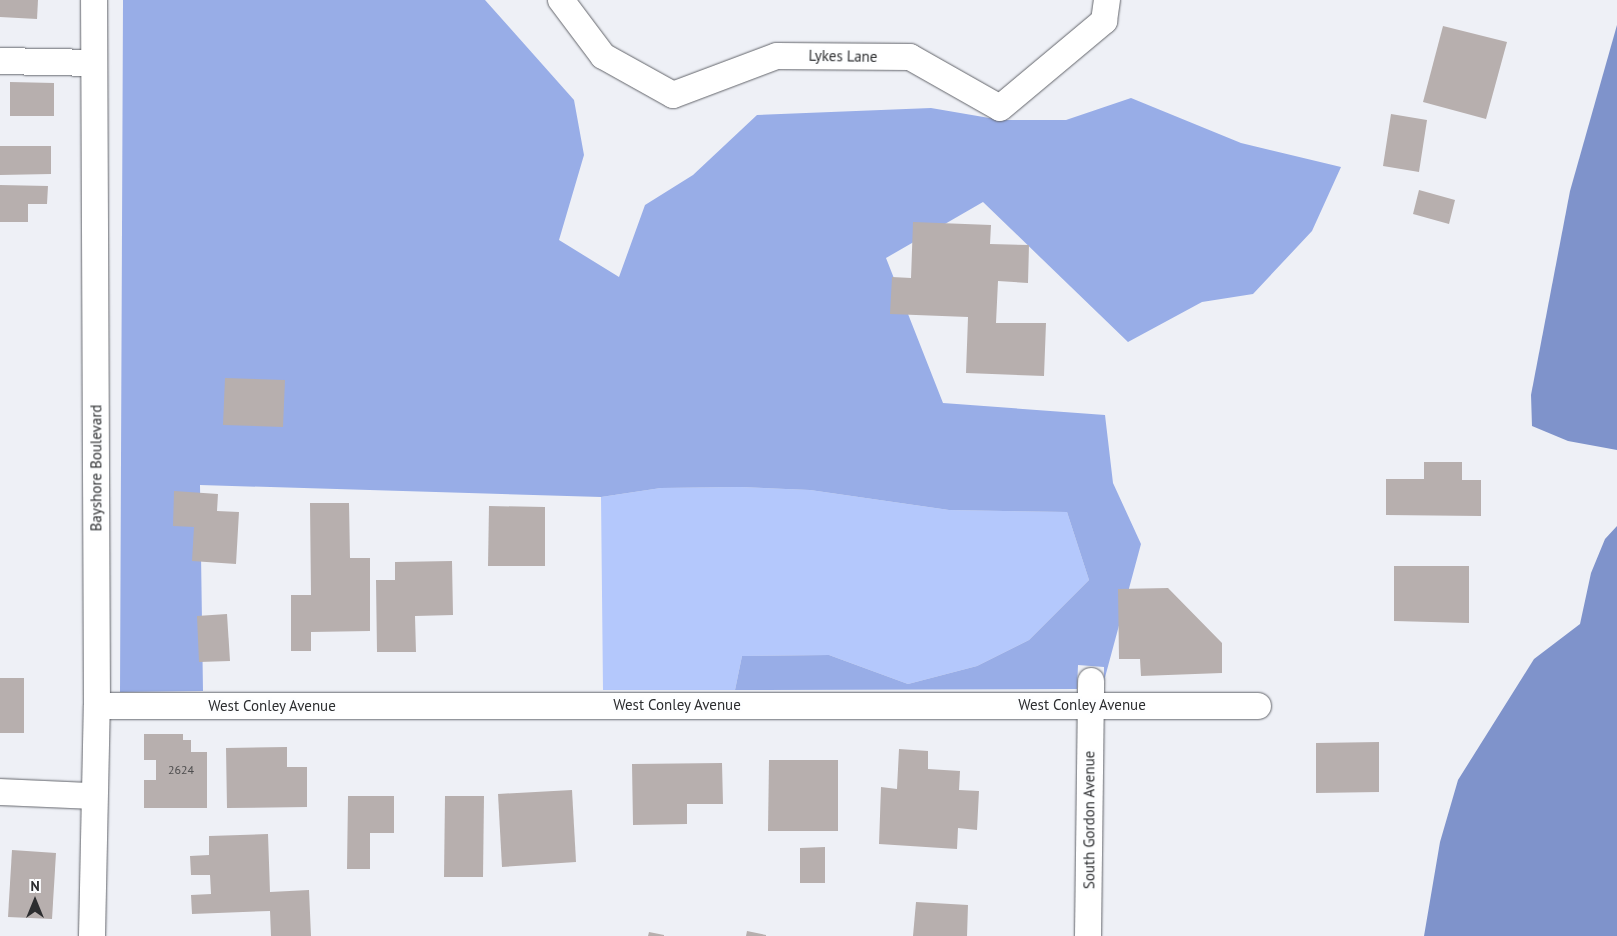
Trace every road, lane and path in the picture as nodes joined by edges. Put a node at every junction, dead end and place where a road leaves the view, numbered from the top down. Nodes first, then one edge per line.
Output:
1 (94, 0) edge
2 (561, 0) edge
3 (1107, 0) edge
4 (0, 61) edge
5 (94, 63) junction
6 (1090, 693) junction
7 (97, 706) junction
8 (1258, 706) dead end
9 (0, 792) edge
10 (93, 796) junction
11 (92, 936) edge
12 (1088, 936) edge

1 - 5 street, Bayshore Boulevard
2 - 3 street, Lykes Lane
4 - 5 street
5 - 7 street, Bayshore Boulevard
6 - 7 street, West Conley Avenue
6 - 8 street, West Conley Avenue
6 - 12 street, South Gordon Avenue
7 - 10 street, Bayshore Boulevard
9 - 10 street
10 - 11 street, Bayshore Boulevard

